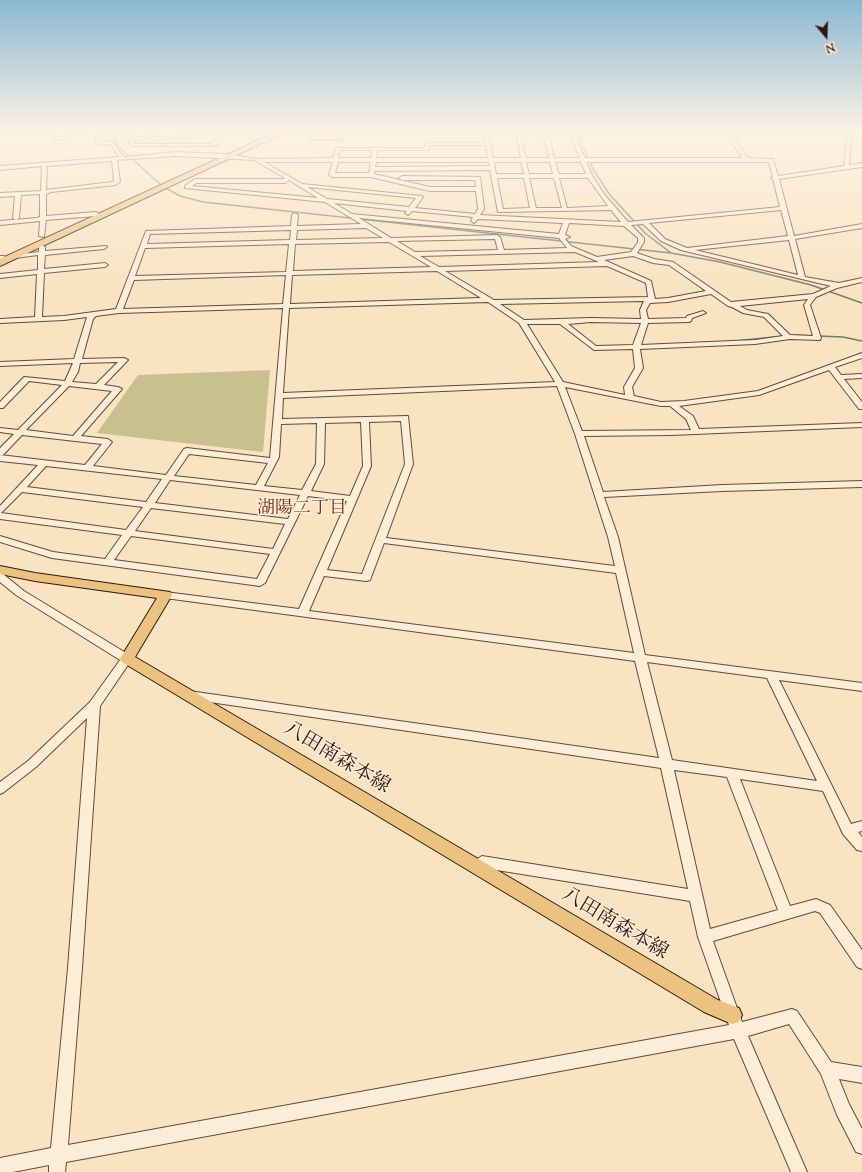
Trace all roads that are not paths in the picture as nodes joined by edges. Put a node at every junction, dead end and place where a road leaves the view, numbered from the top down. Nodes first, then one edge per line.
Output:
1 (43, 187) edge
2 (90, 187) edge
3 (161, 187) edge
4 (188, 187) edge
5 (303, 187) edge
6 (317, 187) edge
7 (422, 187) edge
8 (496, 187) edge
9 (528, 187) edge
10 (559, 187) edge
11 (597, 187) edge
12 (776, 187) edge
13 (428, 188) joint
14 (156, 189) junction
15 (479, 189) joint
16 (45, 192) junction
17 (18, 194) junction
18 (0, 195) edge
19 (325, 201) junction
20 (614, 208) junction
21 (782, 208) junction
22 (411, 209) junction
23 (566, 209) junction
24 (533, 210) junction
25 (96, 214) junction
26 (295, 215) dead end
27 (43, 217) junction
28 (477, 217) junction
29 (16, 218) junction
30 (0, 219) edge
31 (357, 220) junction
32 (401, 221) junction
33 (566, 222) junction
34 (0, 223) edge
35 (643, 223) junction
36 (628, 224) junction
37 (862, 226) edge
38 (294, 228) junction
39 (469, 228) junction
40 (42, 236) dead end
41 (790, 238) junction
42 (564, 239) junction
43 (390, 240) junction
44 (292, 242) junction
45 (143, 246) junction
46 (104, 247) dead end
47 (683, 249) junction
48 (42, 250) junction
49 (575, 250) junction
50 (502, 252) junction
51 (413, 254) junction
52 (634, 254) junction
53 (15, 256) junction
54 (1, 259) edge
55 (597, 259) junction
56 (609, 264) junction
57 (105, 265) dead end
58 (438, 269) junction
59 (40, 272) junction
60 (289, 273) junction
61 (0, 276) edge
62 (132, 278) junction
63 (802, 278) junction
64 (862, 280) edge
65 (851, 282) junction
66 (836, 286) junction
67 (862, 289) edge
68 (713, 292) junction
69 (814, 296) junction
70 (648, 300) junction
71 (491, 301) junction
72 (732, 304) junction
73 (286, 307) junction
74 (119, 311) junction
75 (703, 313) dead end
76 (94, 314) junction
77 (38, 319) junction
78 (0, 321) edge
79 (645, 321) junction
80 (522, 322) junction
81 (562, 322) junction
82 (787, 336) junction
83 (636, 348) junction
84 (862, 355) edge
85 (77, 361) junction
86 (0, 364) edge
87 (831, 366) junction
88 (862, 376) edge
89 (839, 377) junction
90 (67, 384) junction
91 (560, 384) junction
92 (98, 387) junction
93 (279, 396) junction
94 (630, 398) junction
95 (672, 404) junction
96 (0, 406) edge
97 (862, 408) edge
98 (365, 420) junction
99 (321, 421) junction
100 (277, 422) junction
101 (862, 425) edge
102 (0, 430) edge
103 (696, 432) junction
104 (21, 433) junction
105 (579, 434) junction
106 (75, 438) junction
107 (0, 453) edge
108 (0, 458) edge
109 (273, 461) junction
110 (44, 463) junction
111 (87, 468) junction
112 (168, 478) junction
113 (862, 484) edge
114 (259, 488) junction
115 (20, 489) junction
116 (304, 494) junction
117 (599, 495) junction
118 (353, 499) junction
119 (149, 504) junction
120 (0, 511) edge
121 (0, 516) edge
122 (290, 522) junction
123 (129, 533) junction
124 (0, 539) edge
125 (380, 540) junction
126 (276, 552) junction
127 (108, 562) junction
128 (0, 570) edge
129 (620, 570) junction
130 (321, 572) junction
131 (0, 576) edge
132 (165, 595) junction
133 (303, 614) junction
134 (640, 658) junction
135 (127, 659) junction
136 (771, 675) junction
137 (862, 687) edge
138 (187, 694) junction
139 (94, 705) junction
140 (667, 765) junction
141 (732, 774) junction
142 (827, 787) junction
143 (0, 789) edge
144 (862, 826) edge
145 (848, 830) junction
146 (862, 846) edge
147 (476, 867) junction
148 (696, 896) junction
149 (786, 913) junction
150 (705, 937) junction
151 (862, 962) edge
152 (732, 1015) junction
153 (738, 1031) junction
154 (827, 1069) junction
155 (862, 1075) edge
156 (862, 1146) edge
157 (58, 1155) junction
158 (0, 1166) edge
159 (57, 1172) edge
160 (799, 1172) edge

1 - 16 street
2 - 16 street
3 - 14 highway
4 - 19 street
5 - 19 street
6 - 22 street
7 - 13 street
8 - 24 street
9 - 24 street
10 - 23 street
11 - 20 street
12 - 21 street
13 - 15 street
14 - 25 highway
14 - 53 highway
15 - 28 street
16 - 17 street
16 - 27 street
17 - 18 street
17 - 29 street
19 - 22 street
19 - 31 street
20 - 23 street
20 - 36 street
21 - 35 street
21 - 41 street
22 - 28 street
22 - 32 street
23 - 24 street
25 - 27 street
25 - 54 highway
26 - 38 street
27 - 29 street
27 - 34 street
27 - 40 street
28 - 33 street
28 - 39 street
29 - 30 street
31 - 32 street
31 - 38 street
31 - 43 street
32 - 39 street
33 - 36 street
33 - 42 street
35 - 36 street
35 - 47 street
36 - 52 street
37 - 41 street
38 - 44 street
38 - 45 street
39 - 42 street
41 - 47 street
41 - 63 street
42 - 49 street
43 - 44 street
43 - 50 street
43 - 51 street
44 - 45 street
44 - 60 street
45 - 62 street
46 - 48 street
47 - 63 street
48 - 53 street
48 - 59 street
49 - 50 street
49 - 55 street
50 - 51 street
51 - 58 street
52 - 55 street
52 - 68 street
53 - 54 highway
55 - 56 street
56 - 58 street
56 - 70 street
57 - 59 street
58 - 60 street
58 - 71 street
59 - 61 street
59 - 77 street
60 - 62 street
60 - 73 street
62 - 74 street
63 - 66 street
64 - 65 street
65 - 66 street
65 - 67 street
66 - 69 street
68 - 70 street
68 - 72 street
69 - 72 street
69 - 82 street
70 - 71 street
70 - 79 street
71 - 73 street
71 - 80 street
72 - 82 street
73 - 74 street
73 - 93 street
74 - 76 street
75 - 79 street
76 - 77 street
76 - 85 street
77 - 78 street
79 - 81 street
79 - 83 street
80 - 81 street
80 - 91 street
81 - 83 street
82 - 83 street
83 - 94 street
84 - 87 street
85 - 86 street
85 - 90 street
85 - 92 street
87 - 89 street
87 - 95 street
88 - 89 street
89 - 97 street
90 - 92 street
90 - 96 street
90 - 104 street
91 - 93 street
91 - 94 street
91 - 105 street
92 - 106 street
93 - 100 street
94 - 95 street
95 - 103 street
98 - 99 street
98 - 118 street
98 - 125 street
99 - 100 street
99 - 116 street
100 - 109 street
101 - 103 street
102 - 104 street
103 - 105 street
104 - 106 street
104 - 107 street
105 - 117 street
106 - 111 street
108 - 110 street
109 - 112 street
109 - 114 street
110 - 111 street
110 - 115 street
111 - 112 street
112 - 114 street
112 - 119 street
113 - 117 street
114 - 116 street
115 - 119 street
115 - 120 street
116 - 118 street
116 - 122 street
117 - 129 street
118 - 130 street
119 - 122 street
119 - 123 street
121 - 123 street
122 - 126 street
123 - 126 street
123 - 127 street
124 - 127 street
125 - 129 street
125 - 130 street
126 - 127 street
128 - 132 main road
129 - 134 street
130 - 133 street
131 - 135 street
132 - 133 street
132 - 135 main road
133 - 134 street
134 - 136 street
134 - 140 street
135 - 138 main road, 八田南森本線
135 - 139 street
136 - 137 street
136 - 142 street
138 - 140 street
138 - 147 main road, 八田南森本線
139 - 143 street
139 - 157 street
140 - 141 street
140 - 148 street
141 - 142 street
141 - 149 street
142 - 145 street
144 - 145 street
145 - 146 street
147 - 148 street
147 - 152 main road, 八田南森本線
148 - 150 street
149 - 150 street
149 - 151 street
150 - 152 street
152 - 153 street
153 - 154 street
153 - 157 street
153 - 160 street
154 - 155 street
154 - 156 street
157 - 158 street
157 - 159 street

